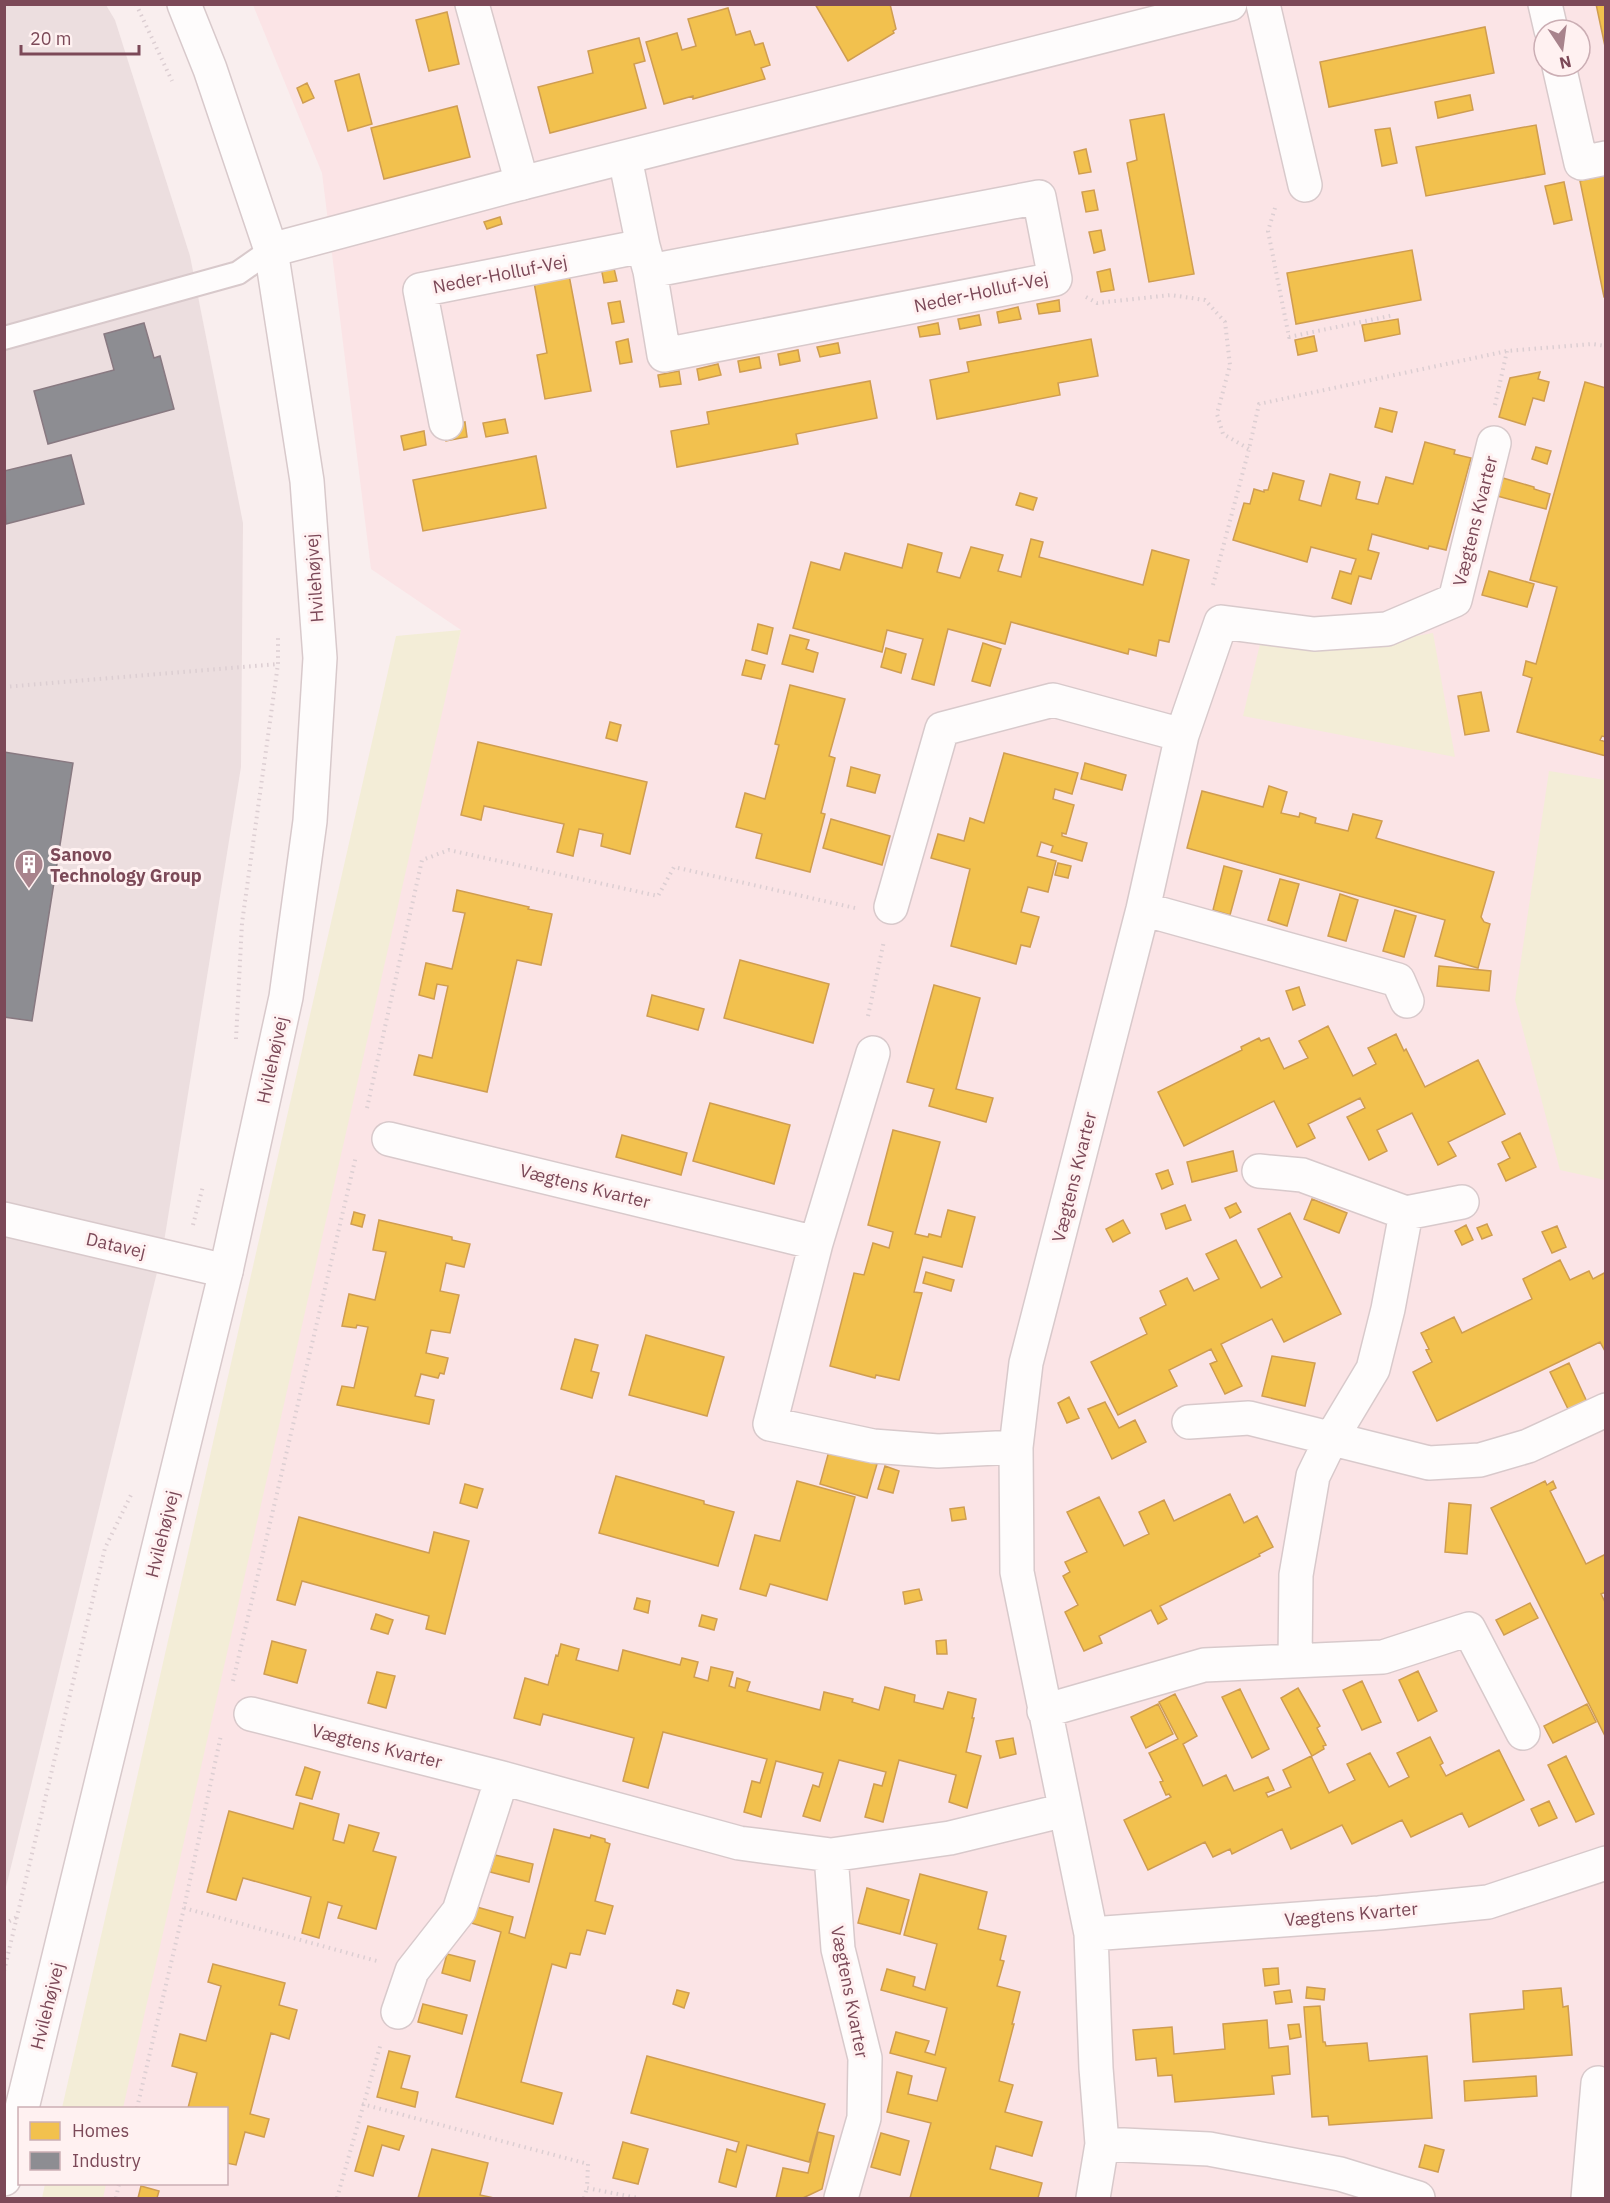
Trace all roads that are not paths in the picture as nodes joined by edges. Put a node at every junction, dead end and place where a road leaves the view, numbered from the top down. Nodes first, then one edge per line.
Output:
1 (184, 4) edge
2 (472, 4) edge
3 (1263, 4) edge
4 (1223, 5) edge
5 (1562, 78) edge
6 (625, 158) junction
7 (1605, 158) edge
8 (522, 183) junction
9 (1305, 185) road end
10 (271, 250) junction
11 (647, 259) junction
12 (4, 338) edge
13 (446, 423) dead end
14 (1494, 443) road end
15 (1182, 735) junction
16 (891, 907) road end
17 (1143, 909) junction
18 (1407, 1001) dead end
19 (873, 1053) road end
20 (389, 1138) dead end
21 (1259, 1171) dead end
22 (1461, 1202) dead end
23 (1406, 1213) junction
24 (4, 1219) edge
25 (816, 1243) junction
26 (226, 1271) junction
27 (1605, 1410) edge
28 (1189, 1422) dead end
29 (1331, 1438) junction
30 (1016, 1447) junction
31 (1295, 1661) junction
32 (1044, 1711) junction
33 (251, 1714) dead end
34 (1522, 1733) dead end
35 (502, 1778) junction
36 (1065, 1810) junction
37 (831, 1855) junction
38 (1605, 1863) edge
39 (1091, 1934) junction
40 (398, 2012) road end
41 (1598, 2083) dead end
42 (22, 2107) edge
43 (18, 2126) edge
44 (1102, 2144) junction
45 (4, 2179) edge
46 (841, 2199) edge
47 (1093, 2199) edge
48 (1418, 2199) edge
49 (1588, 2199) edge

1 - 10 street, Hvilehøjvej
2 - 8 street
3 - 9 street
4 - 6 street
5 - 7 street
6 - 8 street
6 - 11 street, Neder-Holluf-Vej
8 - 10 street
10 - 12 lane
10 - 26 street, Hvilehøjvej
11 - 11 street, Neder-Holluf-Vej
11 - 13 street, Neder-Holluf-Vej
14 - 15 street, Vægtens Kvarter
15 - 16 street
15 - 17 street, Vægtens Kvarter
17 - 18 street
17 - 30 street, Vægtens Kvarter
19 - 25 street
20 - 25 street, Vægtens Kvarter
21 - 23 street
22 - 23 street
23 - 29 street
24 - 26 street, Datavej
25 - 30 street
26 - 42 street, Hvilehøjvej
27 - 29 street
28 - 29 street
29 - 31 street
30 - 32 street, Vægtens Kvarter
31 - 32 street
31 - 34 street
32 - 36 street, Vægtens Kvarter
33 - 35 street, Vægtens Kvarter
35 - 37 street, Vægtens Kvarter
35 - 40 street
36 - 37 street, Vægtens Kvarter
36 - 39 street, Vægtens Kvarter
37 - 46 street, Vægtens Kvarter
38 - 39 street, Vægtens Kvarter
39 - 44 street, Vægtens Kvarter
41 - 49 street
43 - 45 street
44 - 47 street, Vægtens Kvarter
44 - 48 street

